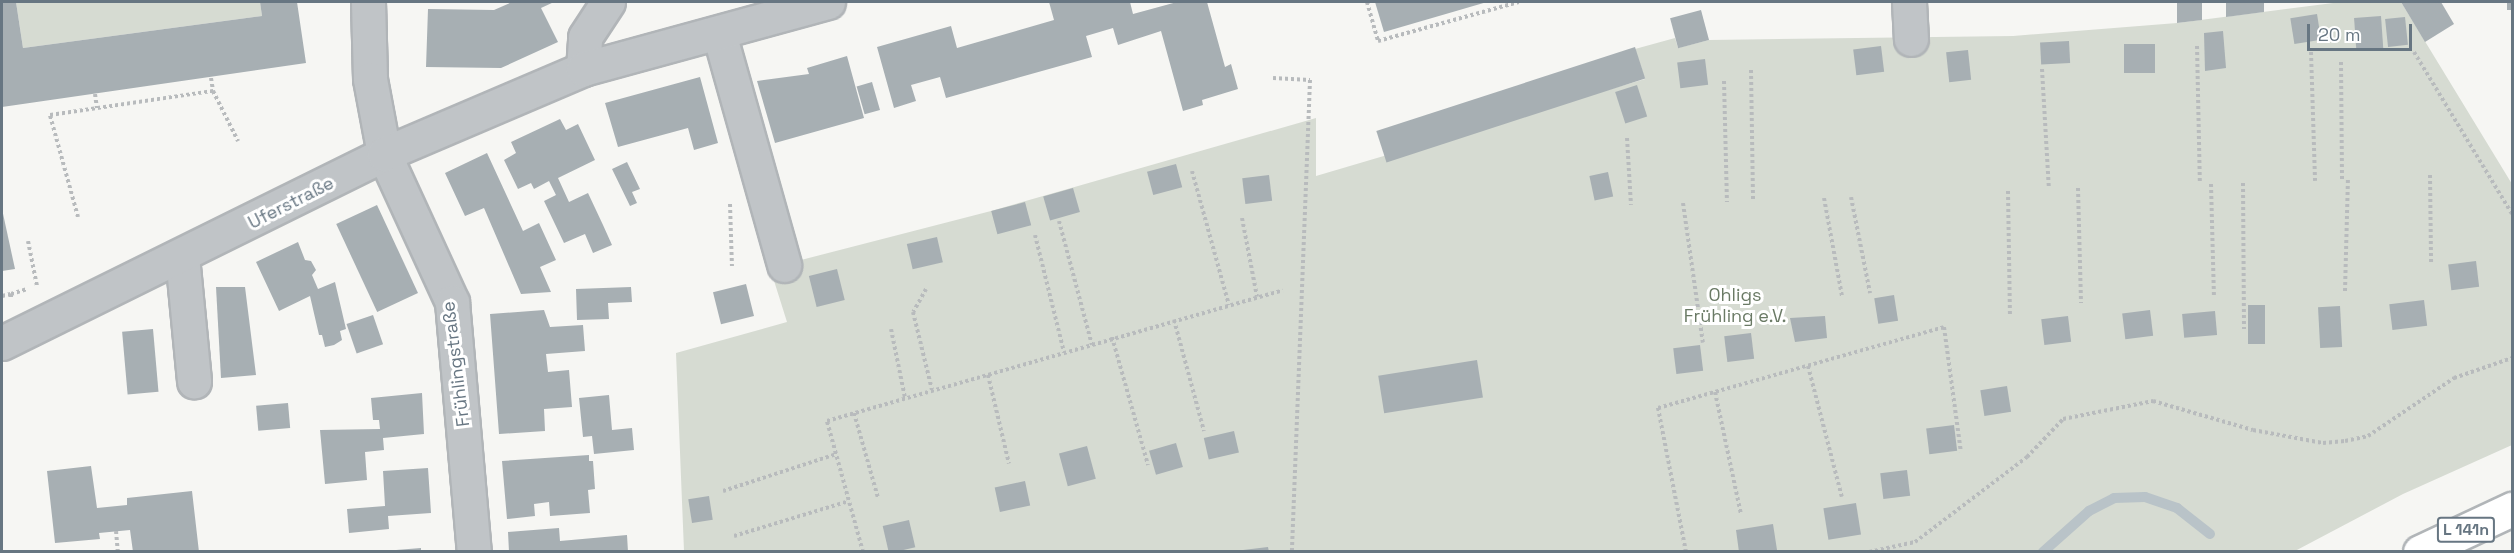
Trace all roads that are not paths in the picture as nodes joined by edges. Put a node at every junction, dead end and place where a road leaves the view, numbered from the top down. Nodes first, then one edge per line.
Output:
1 (368, 2) edge
2 (608, 2) edge
3 (828, 2) edge
4 (1909, 2) edge
5 (719, 33) junction
6 (1911, 39) dead end
7 (583, 69) junction
8 (384, 154) junction
9 (182, 256) junction
10 (784, 265) dead end
11 (2, 343) edge
12 (194, 381) dead end
13 (2512, 510) edge
14 (474, 552) edge
15 (2420, 552) edge

1 - 8 street, Frühlingstraße
2 - 7 street
3 - 5 street, Uferstraße
4 - 6 street
5 - 7 street, Uferstraße
5 - 10 street
7 - 8 street, Uferstraße
8 - 9 street, Uferstraße
8 - 14 street, Frühlingstraße
9 - 11 street, Uferstraße
9 - 12 street
13 - 15 highway, L 141n

